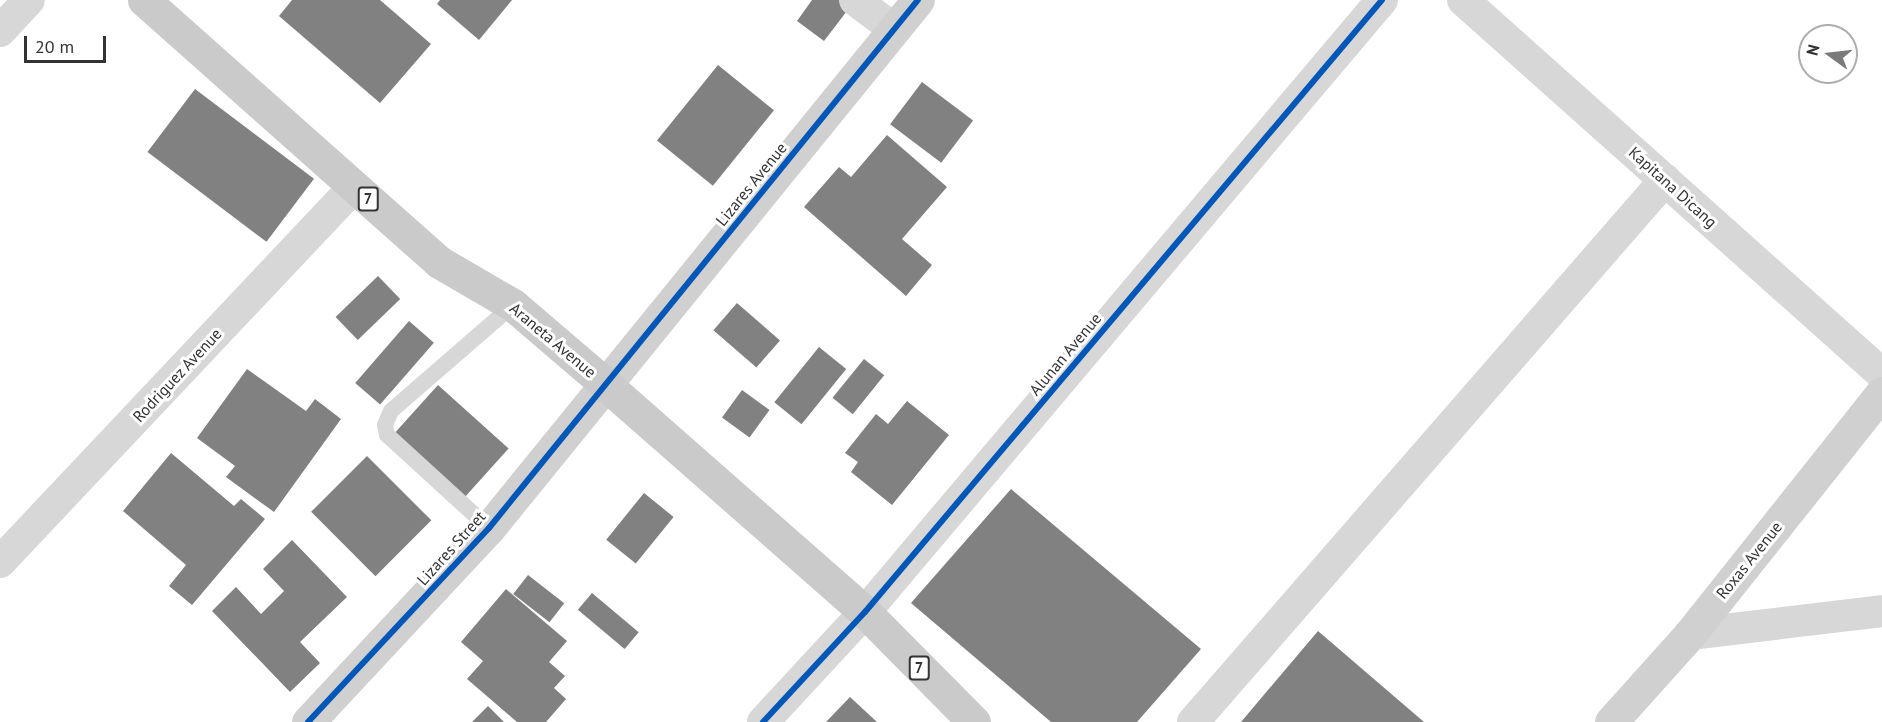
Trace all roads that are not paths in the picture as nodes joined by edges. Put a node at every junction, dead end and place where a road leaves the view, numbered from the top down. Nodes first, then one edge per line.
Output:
1 (29, 0) edge
2 (144, 0) edge
3 (855, 0) edge
4 (918, 0) edge
5 (1382, 0) edge
6 (1464, 0) edge
7 (894, 29) junction
8 (0, 31) edge
9 (1665, 180) junction
10 (354, 187) junction
11 (513, 305) junction
12 (1882, 374) edge
13 (604, 383) junction
14 (1882, 393) edge
15 (489, 528) junction
16 (0, 562) edge
17 (1882, 611) edge
18 (865, 612) junction
19 (1690, 634) junction
20 (308, 722) edge
21 (763, 722) edge
22 (974, 722) edge
23 (1193, 722) edge
24 (1611, 722) edge

1 - 8 street
2 - 10 main road, Araneta Avenue / 7
3 - 7 street
4 - 7 street, Lizares Avenue
5 - 18 street, Alunan Avenue
6 - 9 street, Kapitana Dicang
7 - 13 street, Lizares Avenue
9 - 12 street, Kapitana Dicang
9 - 23 street
10 - 11 main road, Araneta Avenue / 7
10 - 16 street, Rodriguez Avenue
11 - 13 main road, Araneta Avenue / 7
11 - 15 lane
13 - 15 street, Lizares Street
13 - 18 main road, Araneta Avenue / 7
14 - 19 street, Roxas Avenue
15 - 20 street, Lizares Street
17 - 19 street
18 - 21 street, Alunan Avenue
18 - 22 main road, Araneta Avenue / 7
19 - 24 street, Roxas Avenue

